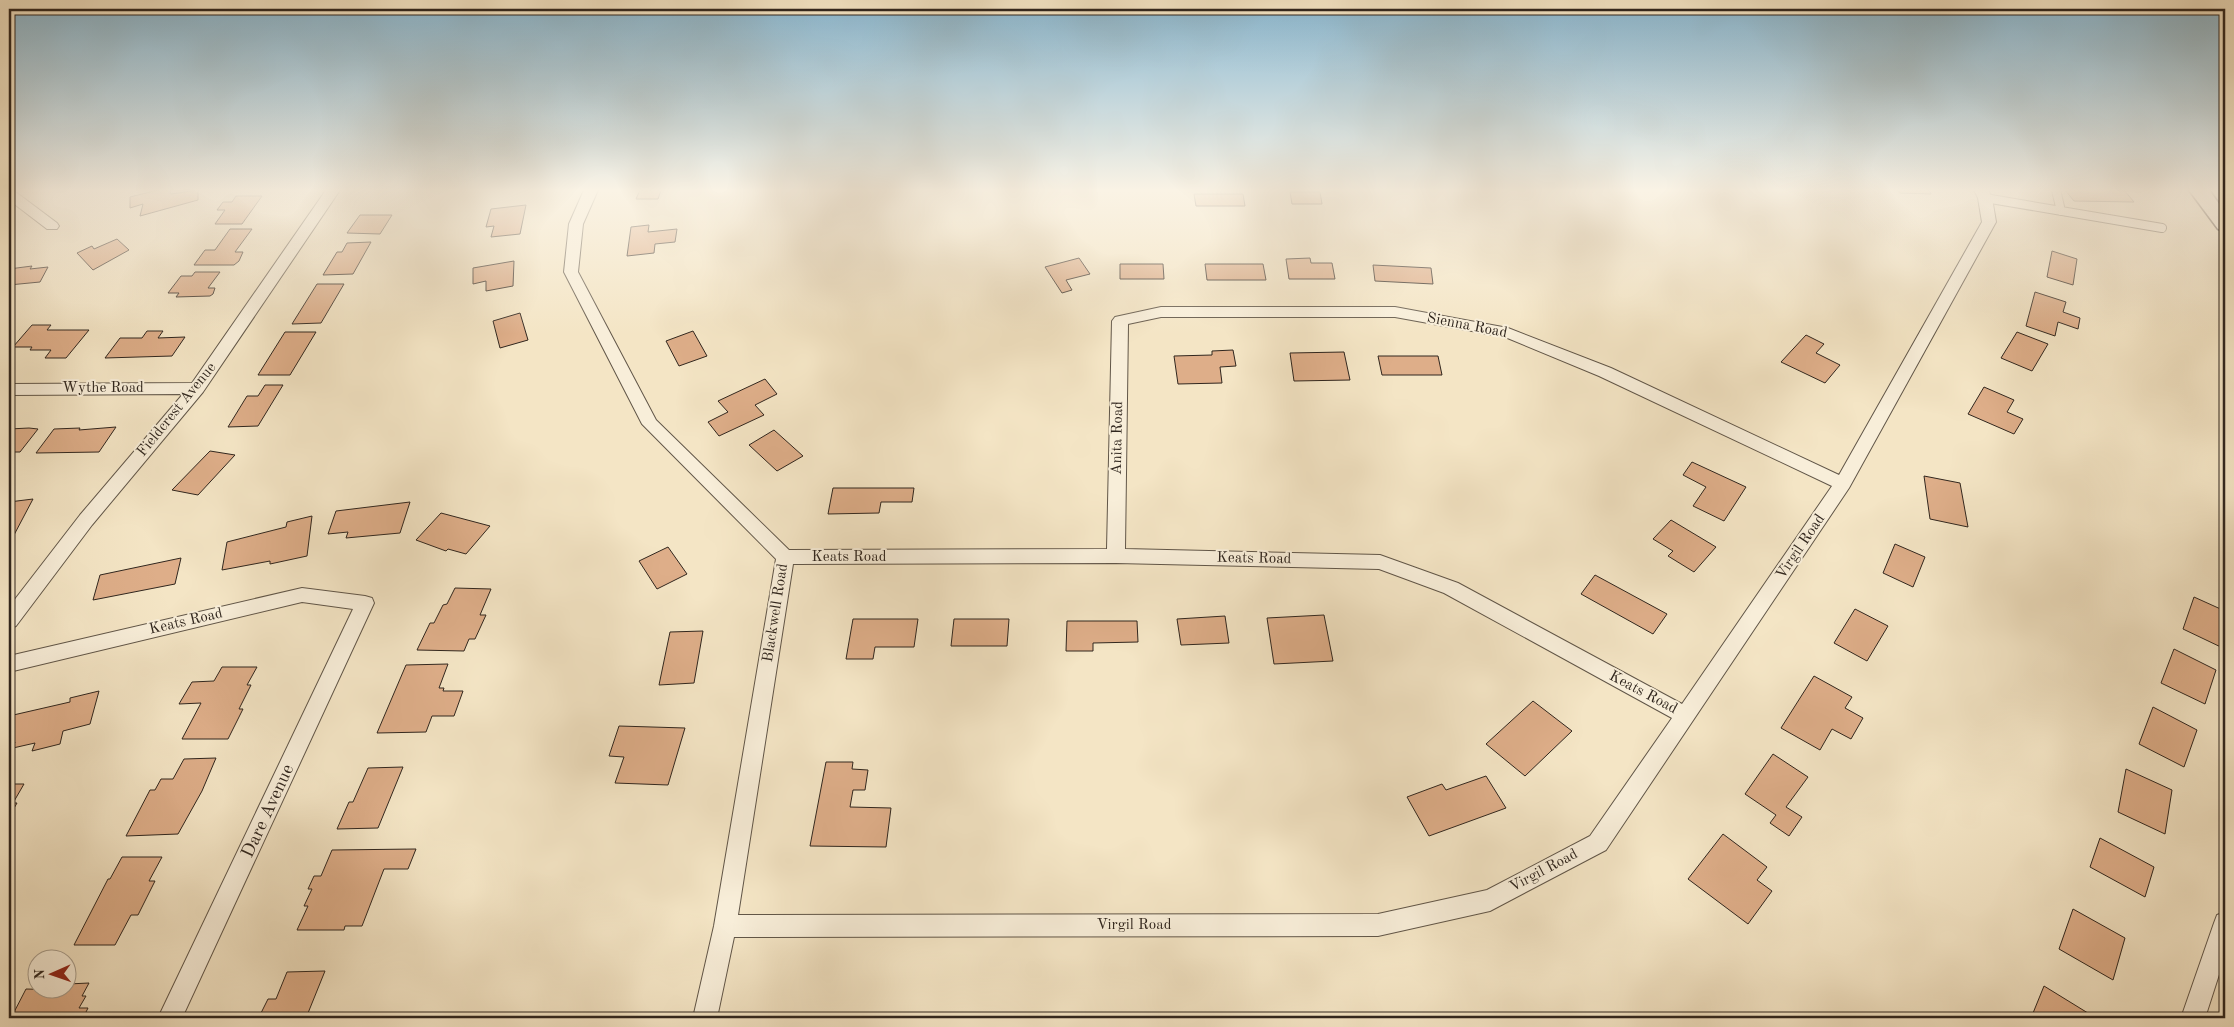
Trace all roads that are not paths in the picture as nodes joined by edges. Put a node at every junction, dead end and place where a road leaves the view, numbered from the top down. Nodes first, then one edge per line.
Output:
1 (300, 238) edge
2 (575, 238) edge
3 (1980, 238) edge
4 (1120, 321) joint
5 (198, 388) junction
6 (9, 389) edge
7 (1843, 484) junction
8 (1116, 556) junction
9 (785, 557) junction
10 (365, 603) joint
11 (9, 620) edge
12 (9, 664) edge
13 (1686, 716) junction
14 (2225, 923) edge
15 (725, 926) junction
16 (170, 1018) edge
17 (705, 1018) edge
18 (2193, 1018) edge

1 - 5 street, Fieldcrest Avenue
2 - 9 street, Blackwell Road
3 - 7 street, Virgil Road
4 - 7 street, Sienna Road
4 - 8 street, Anita Road
5 - 6 street, Wythe Road
5 - 11 street, Fieldcrest Avenue
7 - 13 street, Virgil Road
8 - 9 street, Keats Road
8 - 13 street, Keats Road
9 - 15 street, Blackwell Road
10 - 12 street, Keats Road
10 - 16 street, Dare Avenue
13 - 15 street, Virgil Road
14 - 18 street
15 - 17 street, Blackwell Road

